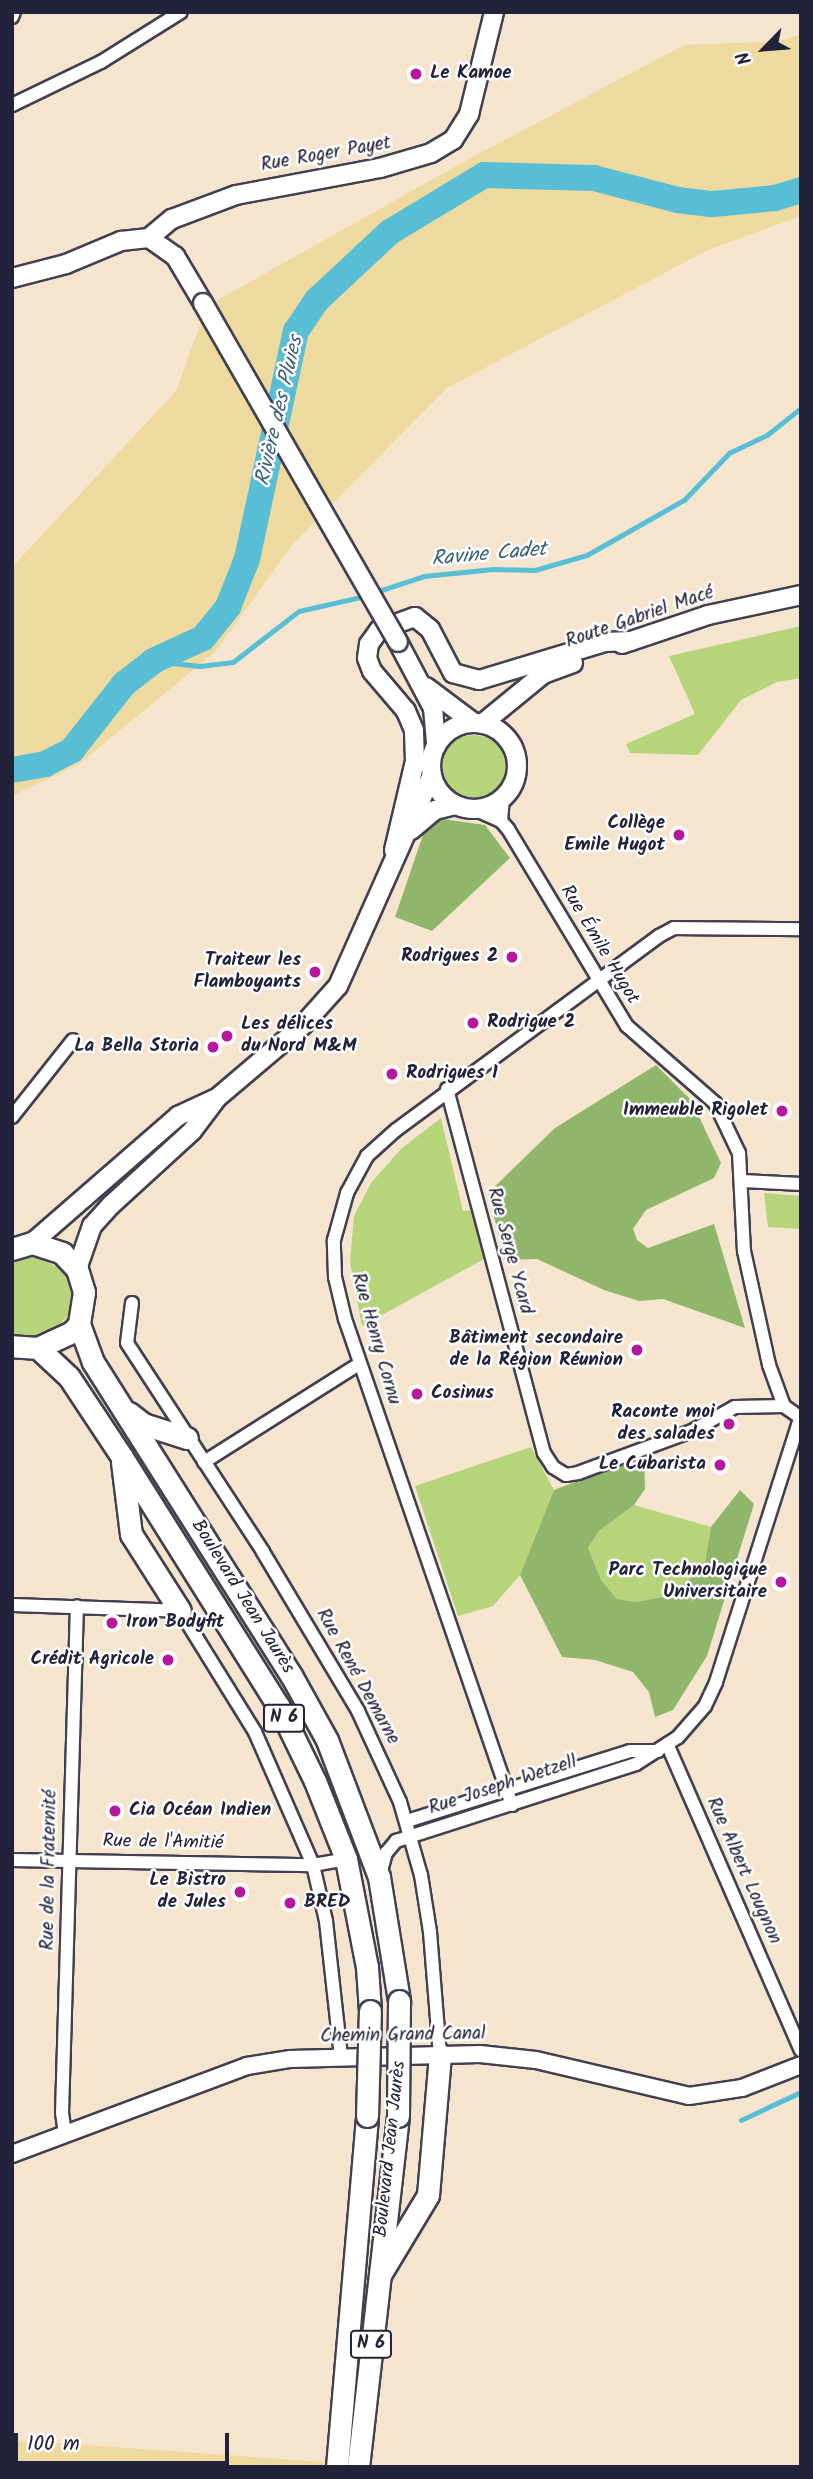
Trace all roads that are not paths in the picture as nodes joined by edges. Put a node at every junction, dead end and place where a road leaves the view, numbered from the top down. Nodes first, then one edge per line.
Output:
1 (181, 12) edge
2 (494, 12) edge
3 (12, 105) edge
4 (196, 211) junction
5 (149, 238) junction
6 (175, 256) junction
7 (12, 278) edge
8 (801, 595) edge
9 (631, 641) junction
10 (424, 685) junction
11 (507, 708) junction
12 (478, 723) junction
13 (503, 735) junction
14 (436, 746) junction
15 (432, 775) junction
16 (503, 797) junction
17 (455, 805) junction
18 (474, 809) junction
19 (501, 821) junction
20 (406, 835) junction
21 (394, 859) junction
22 (801, 929) edge
23 (597, 983) junction
24 (73, 1040) dead end
25 (447, 1089) junction
26 (217, 1098) junction
27 (12, 1117) edge
28 (743, 1181) junction
29 (801, 1184) edge
30 (21, 1242) edge
31 (77, 1269) junction
32 (132, 1303) dead end
33 (79, 1324) junction
34 (12, 1346) edge
35 (38, 1349) junction
36 (359, 1364) junction
37 (783, 1406) junction
38 (122, 1407) junction
39 (800, 1418) edge
40 (187, 1438) junction
41 (122, 1457) junction
42 (204, 1462) junction
43 (12, 1605) edge
44 (77, 1606) junction
45 (180, 1611) junction
46 (663, 1748) junction
47 (507, 1789) junction
48 (512, 1805) junction
49 (407, 1821) junction
50 (411, 1835) junction
51 (346, 1859) junction
52 (12, 1860) edge
53 (69, 1860) junction
54 (313, 1865) junction
55 (379, 1877) junction
56 (801, 2049) edge
57 (440, 2054) junction
58 (341, 2056) junction
59 (801, 2065) edge
60 (65, 2134) junction
61 (12, 2154) edge
62 (377, 2277) junction
63 (354, 2409) junction
64 (337, 2467) edge
65 (358, 2467) edge

1 - 3 street
2 - 4 main road, Rue Roger Payet
4 - 5 main road, Rue Roger Payet
4 - 6 main road
5 - 6 main road
5 - 7 main road
6 - 10 main road, bridge
8 - 9 main road, Route Gabriel Macé
9 - 11 main road, Route Gabriel Macé
9 - 21 main road
10 - 12 main road
10 - 14 main road
11 - 12 main road, Route Gabriel Macé
11 - 13 main road
12 - 13 main road
12 - 14 main road
13 - 16 main road
14 - 15 main road
15 - 17 main road
15 - 20 main road
16 - 18 main road
16 - 19 street
17 - 18 main road
17 - 20 main road
18 - 19 street
19 - 23 street, Rue Émile Hugot
20 - 21 main road
21 - 26 main road
22 - 23 street, Rue Henry Cornu
23 - 25 street, Rue Henry Cornu
23 - 28 street, Rue Émile Hugot
24 - 27 street
25 - 36 street, Rue Henry Cornu
25 - 37 street, Rue Serge Ycard
26 - 30 main road
26 - 31 main road
28 - 29 street
28 - 37 street, Rue Émile Hugot
30 - 31 main road
31 - 33 main road, N 6
32 - 40 street, Rue René Demarne
33 - 35 main road
33 - 38 main road, Boulevard Jean Jaurès / N 6
34 - 35 main road
35 - 41 main road, Boulevard Jean Jaurès / N 6
36 - 42 street
36 - 47 street, Rue Henry Cornu
37 - 39 street
38 - 40 main road
38 - 55 main road, Boulevard Jean Jaurès / N 6
39 - 46 street, Rue Joseph Wetzell
40 - 42 street, Rue René Demarne
41 - 45 main road
41 - 51 main road, Boulevard Jean Jaurès / N 6
42 - 49 street, Rue René Demarne
43 - 44 street
44 - 45 street
44 - 53 street, Rue de la Fraternité
45 - 54 street
46 - 47 street, Rue Joseph Wetzell
46 - 48 street, Rue Joseph Wetzell
46 - 56 street, Rue Albert Lougnon
47 - 48 street, Rue Henry Cornu
47 - 49 street, Rue Joseph Wetzell
48 - 50 street, Rue Joseph Wetzell
49 - 50 street, Rue René Demarne
50 - 55 street, Rue Joseph Wetzell
50 - 57 street, Rue René Demarne
51 - 54 street, Rue de l'Amitié
51 - 63 main road, Boulevard Jean Jaurès / N 6, bridge
52 - 53 street, Rue de l'Amitié
53 - 54 street, Rue de l'Amitié
53 - 60 street, Rue de la Fraternité
54 - 58 street
55 - 62 main road, Boulevard Jean Jaurès / N 6, bridge
57 - 58 street, Chemin Grand Canal
57 - 59 street, Chemin Grand Canal
57 - 62 main road
58 - 60 street, Chemin Grand Canal
60 - 61 street, Chemin Grand Canal
62 - 63 main road, Boulevard Jean Jaurès / N 6
63 - 64 main road, Boulevard Jean Jaurès / N 6
63 - 65 main road, Boulevard Jean Jaurès / N 6

